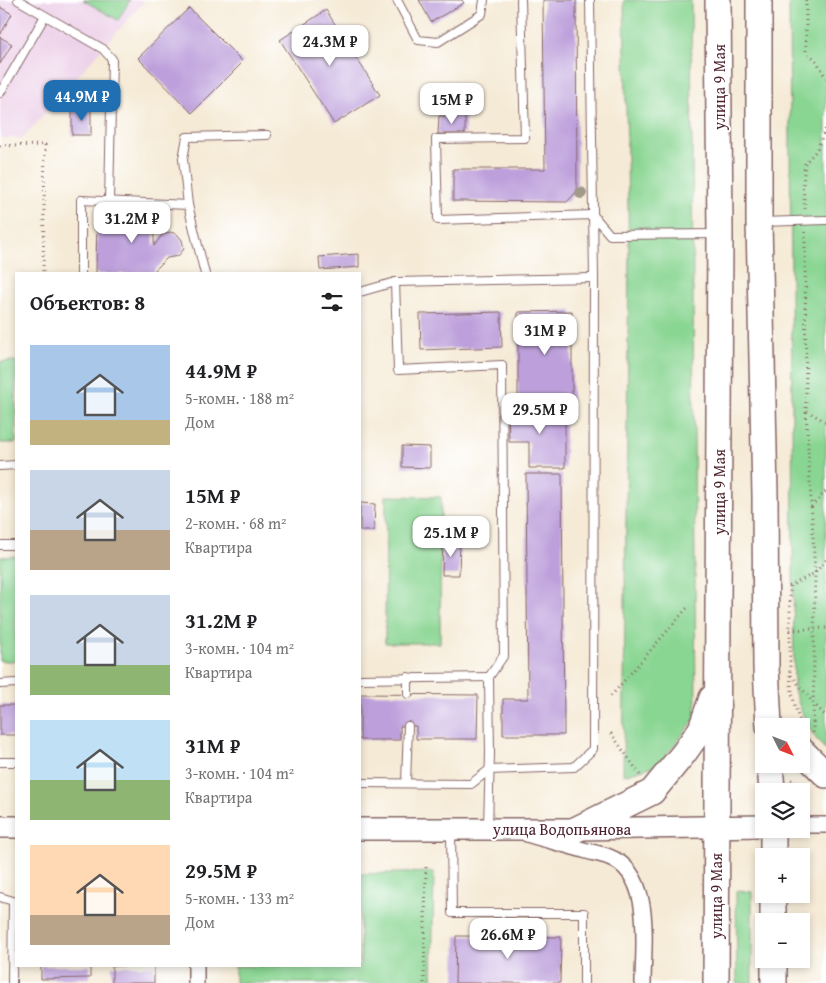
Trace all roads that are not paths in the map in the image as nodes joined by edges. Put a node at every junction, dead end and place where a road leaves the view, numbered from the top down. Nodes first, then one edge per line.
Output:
1 (18, 0) edge
2 (397, 0) edge
3 (484, 0) edge
4 (521, 0) edge
5 (590, 0) edge
6 (718, 0) edge
7 (759, 0) edge
8 (45, 16) junction
9 (0, 93) edge
10 (267, 135) dead end
11 (109, 201) junction
12 (188, 205) junction
13 (593, 215) junction
14 (826, 220) edge
15 (759, 222) junction
16 (720, 234) junction
17 (81, 272) edge
18 (205, 272) edge
19 (594, 278) junction
20 (395, 282) junction
21 (361, 292) edge
22 (15, 465) edge
23 (0, 466) edge
24 (15, 544) edge
25 (0, 545) edge
26 (778, 671) junction
27 (408, 677) junction
28 (489, 677) junction
29 (361, 678) edge
30 (718, 682) junction
31 (15, 683) edge
32 (0, 684) edge
33 (408, 694) dead end
34 (770, 718) edge
35 (776, 718) edge
36 (408, 726) dead end
37 (810, 744) edge
38 (0, 762) edge
39 (15, 762) edge
40 (489, 770) junction
41 (826, 775) edge
42 (406, 783) junction
43 (361, 784) edge
44 (826, 825) edge
45 (755, 826) edge
46 (810, 826) edge
47 (0, 827) edge
48 (15, 827) edge
49 (716, 828) junction
50 (361, 829) edge
51 (451, 829) junction
52 (498, 829) junction
53 (577, 829) junction
54 (0, 897) edge
55 (196, 967) edge
56 (774, 968) edge
57 (12, 983) edge
58 (196, 983) edge
59 (584, 983) edge
60 (643, 983) edge
61 (716, 983) edge
62 (774, 983) edge

1 - 8 lane
2 - 3 lane
4 - 13 lane
5 - 13 lane
6 - 16 main road, улица 9 Мая
7 - 15 main road
8 - 9 lane
8 - 11 lane
10 - 12 lane
11 - 12 lane
11 - 17 lane
12 - 18 lane
13 - 16 lane
13 - 19 lane
14 - 15 lane
15 - 26 main road
16 - 30 main road, улица 9 Мая
19 - 20 lane
19 - 40 lane
20 - 21 lane
20 - 28 lane
22 - 23 lane
24 - 25 lane
26 - 34 main road
26 - 35 main road
27 - 28 lane
27 - 29 lane
27 - 33 lane
28 - 40 lane
30 - 49 main road, улица 9 Мая
30 - 53 main road
31 - 32 lane
36 - 42 lane
37 - 41 main road
38 - 39 lane
40 - 42 lane
40 - 52 lane
42 - 43 lane
44 - 46 street
45 - 49 street, улица Водопьянова
47 - 48 street
49 - 53 street, улица Водопьянова
49 - 61 main road, улица 9 Мая
50 - 51 street, улица Водопьянова
51 - 52 street, улица Водопьянова
51 - 59 lane
52 - 53 street, улица Водопьянова
52 - 60 street
54 - 57 lane
55 - 58 street
56 - 62 main road

